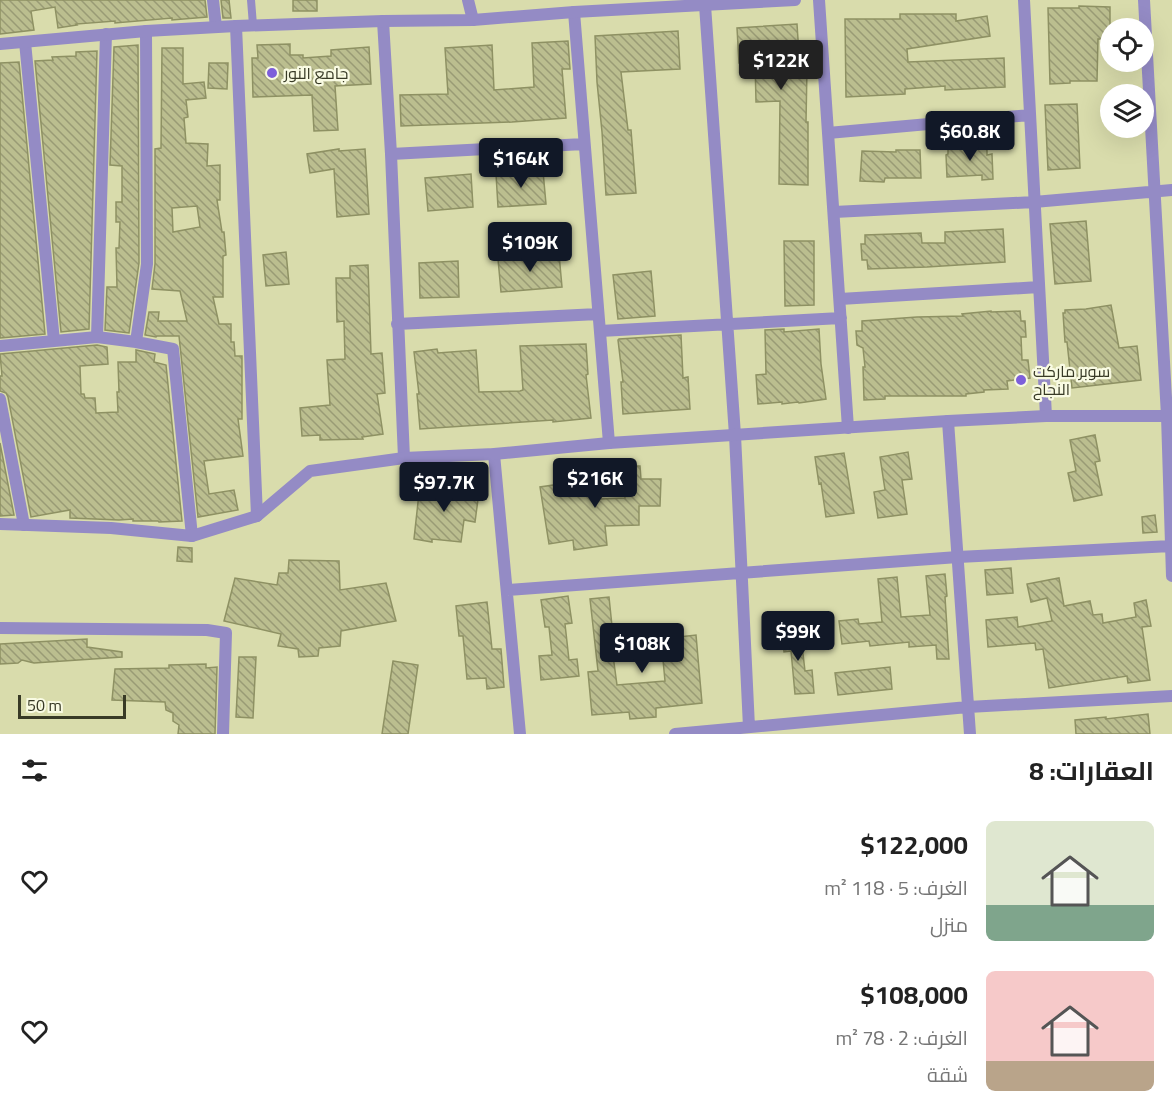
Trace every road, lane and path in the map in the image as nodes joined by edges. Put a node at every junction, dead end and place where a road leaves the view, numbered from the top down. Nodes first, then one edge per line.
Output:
1 (213, 0) edge
2 (251, 0) edge
3 (468, 0) edge
4 (795, 0) edge
5 (819, 0) edge
6 (1023, 0) edge
7 (1144, 0) edge
8 (705, 5) junction
9 (574, 12) junction
10 (472, 20) junction
11 (383, 21) junction
12 (253, 25) junction
13 (236, 26) junction
14 (216, 27) junction
15 (146, 31) junction
16 (106, 34) junction
17 (25, 42) junction
18 (0, 44) edge
19 (1030, 115) junction
20 (828, 133) junction
21 (585, 144) junction
22 (391, 154) junction
23 (1172, 190) edge
24 (1155, 192) junction
25 (1034, 202) junction
26 (834, 212) junction
27 (1039, 287) junction
28 (840, 299) junction
29 (598, 314) junction
30 (841, 318) junction
31 (397, 324) junction
32 (728, 324) junction
33 (600, 331) junction
34 (97, 337) junction
35 (54, 341) junction
36 (136, 342) junction
37 (0, 346) edge
38 (0, 399) edge
39 (1046, 416) junction
40 (1170, 416) edge
41 (948, 421) junction
42 (848, 428) junction
43 (735, 435) junction
44 (609, 443) junction
45 (494, 454) junction
46 (404, 458) junction
47 (257, 516) junction
48 (0, 524) edge
49 (24, 525) junction
50 (192, 536) junction
51 (1171, 546) edge
52 (957, 556) junction
53 (1172, 562) edge
54 (742, 572) junction
55 (1172, 576) edge
56 (507, 590) junction
57 (0, 628) edge
58 (1172, 696) edge
59 (968, 707) junction
60 (749, 727) junction
61 (224, 734) edge
62 (520, 734) edge
63 (675, 734) edge
64 (970, 734) edge

1 - 14 street
2 - 12 lane
3 - 10 street
4 - 8 street
5 - 20 street
6 - 19 street
7 - 24 street
8 - 9 street
8 - 32 street
9 - 10 street
9 - 21 street
10 - 11 street
11 - 12 street
11 - 22 street
12 - 13 street
13 - 14 street
13 - 47 street
14 - 15 street
15 - 16 street
15 - 36 street
16 - 17 street
16 - 34 street
17 - 18 street
17 - 35 street
19 - 20 street
19 - 25 street
20 - 26 street
21 - 22 street
21 - 29 street
22 - 31 street
23 - 24 street
24 - 25 street
24 - 40 street
25 - 26 street
25 - 27 street
26 - 28 street
27 - 28 street
27 - 39 street
28 - 30 street
29 - 31 street
29 - 33 street
30 - 32 street
30 - 42 street
31 - 46 street
32 - 33 street
32 - 43 street
33 - 44 street
34 - 35 street
34 - 36 street
35 - 37 street
36 - 50 street
38 - 49 street
39 - 40 street
39 - 41 street
40 - 51 street
41 - 42 street
41 - 52 street
42 - 43 street
43 - 44 street
43 - 54 street
44 - 45 street
45 - 46 street
45 - 56 street
46 - 47 street
47 - 50 street
48 - 49 street
49 - 50 street
51 - 52 street
51 - 53 street
52 - 54 street
52 - 59 street
53 - 55 street
54 - 56 street
54 - 60 street
56 - 62 street
57 - 61 street
58 - 59 street
59 - 60 street
59 - 64 street
60 - 63 street

